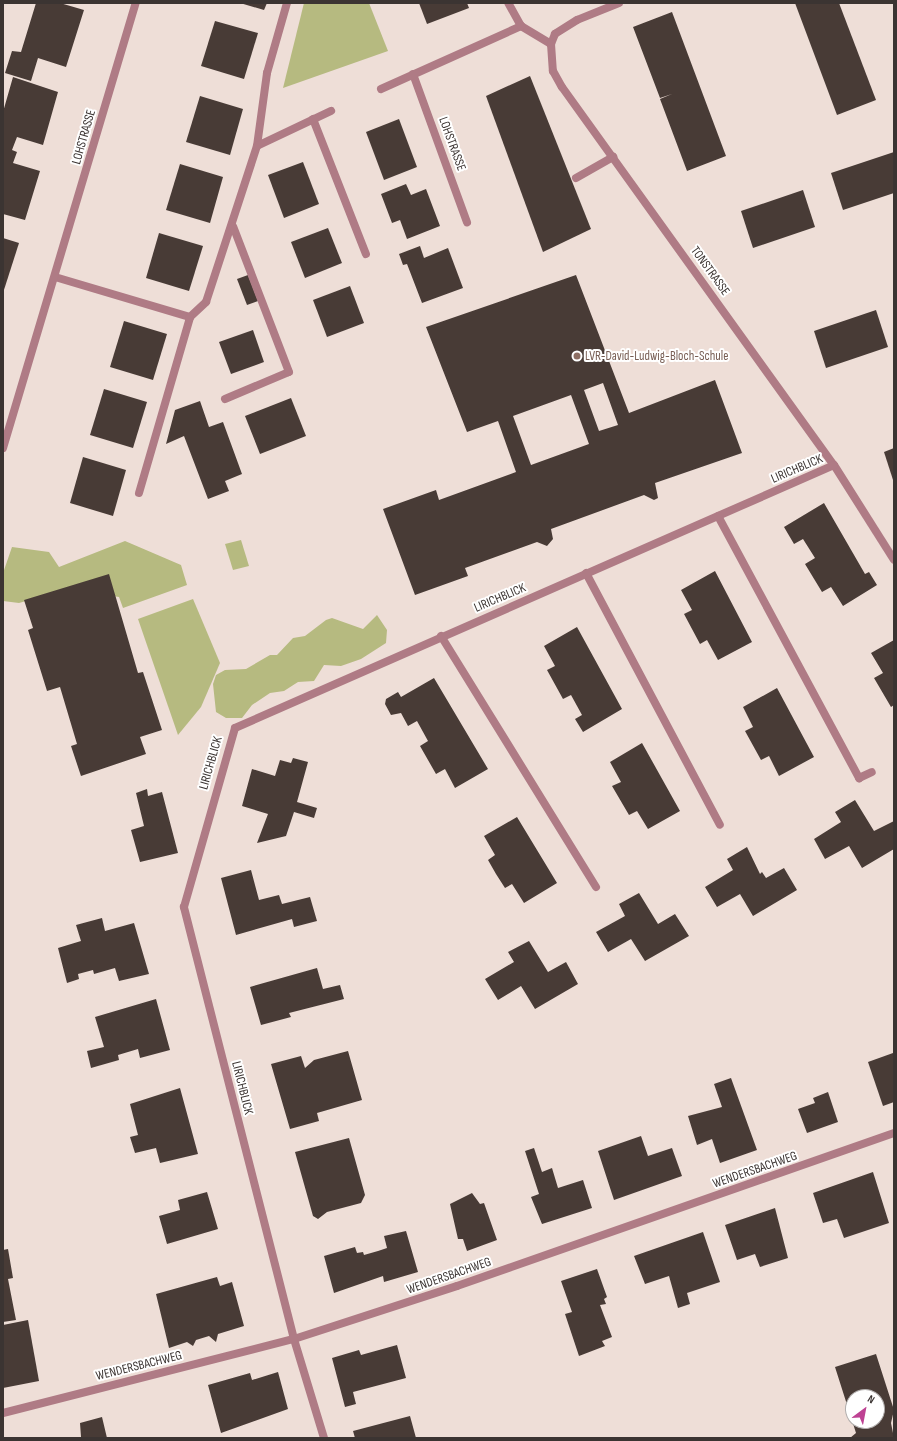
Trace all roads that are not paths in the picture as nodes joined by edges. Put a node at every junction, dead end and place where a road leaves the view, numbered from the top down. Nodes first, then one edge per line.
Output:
1 (136, 3) edge
2 (287, 3) edge
3 (508, 3) edge
4 (619, 3) edge
5 (521, 26) junction
6 (551, 44) junction
7 (413, 74) junction
8 (381, 89) dead end
9 (331, 111) dead end
10 (313, 119) junction
11 (257, 146) junction
12 (613, 157) junction
13 (576, 178) dead end
14 (467, 222) dead end
15 (233, 226) junction
16 (366, 254) dead end
17 (55, 277) junction
18 (190, 317) junction
19 (225, 399) dead end
20 (3, 448) edge
21 (834, 466) junction
22 (139, 493) dead end
23 (718, 516) junction
24 (894, 560) edge
25 (586, 573) junction
26 (441, 636) junction
27 (872, 772) dead end
28 (720, 826) dead end
29 (596, 887) dead end
30 (894, 1133) edge
31 (294, 1339) junction
32 (3, 1413) edge
33 (324, 1438) edge

1 - 17 street, LOHSTRASSE
2 - 11 street
3 - 5 street
4 - 6 street
5 - 6 street
5 - 7 street
6 - 12 street, TONSTRASSE
7 - 8 street
7 - 14 street, LOHSTRASSE
9 - 10 street
10 - 11 street
10 - 16 street
11 - 15 street
12 - 13 street
12 - 21 street, TONSTRASSE
15 - 18 street
15 - 19 street
17 - 18 street
17 - 20 street, LOHSTRASSE
18 - 22 street
21 - 23 street, LIRICHBLICK
21 - 24 street, TONSTRASSE
23 - 25 street, LIRICHBLICK
23 - 27 street
25 - 26 street, LIRICHBLICK
25 - 28 street
26 - 29 street
26 - 31 street, LIRICHBLICK
30 - 31 street, WENDERSBACHWEG
31 - 32 street, WENDERSBACHWEG
31 - 33 street, LIRICHBLICK

